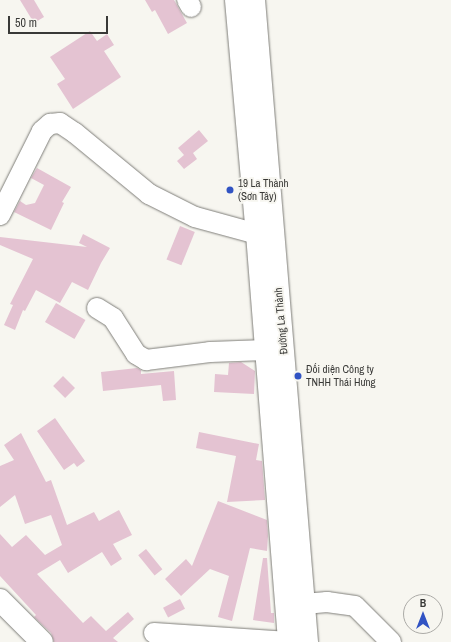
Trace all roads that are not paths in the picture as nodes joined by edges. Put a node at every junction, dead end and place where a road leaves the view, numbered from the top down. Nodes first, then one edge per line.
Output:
1 (236, 0) edge
2 (254, 0) edge
3 (0, 215) edge
4 (257, 234) junction
5 (97, 308) dead end
6 (266, 350) junction
7 (0, 600) edge
8 (304, 604) junction
9 (154, 633) dead end
10 (42, 642) edge
11 (289, 642) edge
12 (307, 642) edge
13 (391, 642) edge

1 - 4 main road, Đường La Thành
2 - 8 main road, Đường La Thành
3 - 4 street
4 - 6 main road, Đường La Thành
5 - 6 street
6 - 11 main road, Đường La Thành
7 - 10 main road
8 - 12 main road, Đường La Thành
8 - 13 street
9 - 11 street

